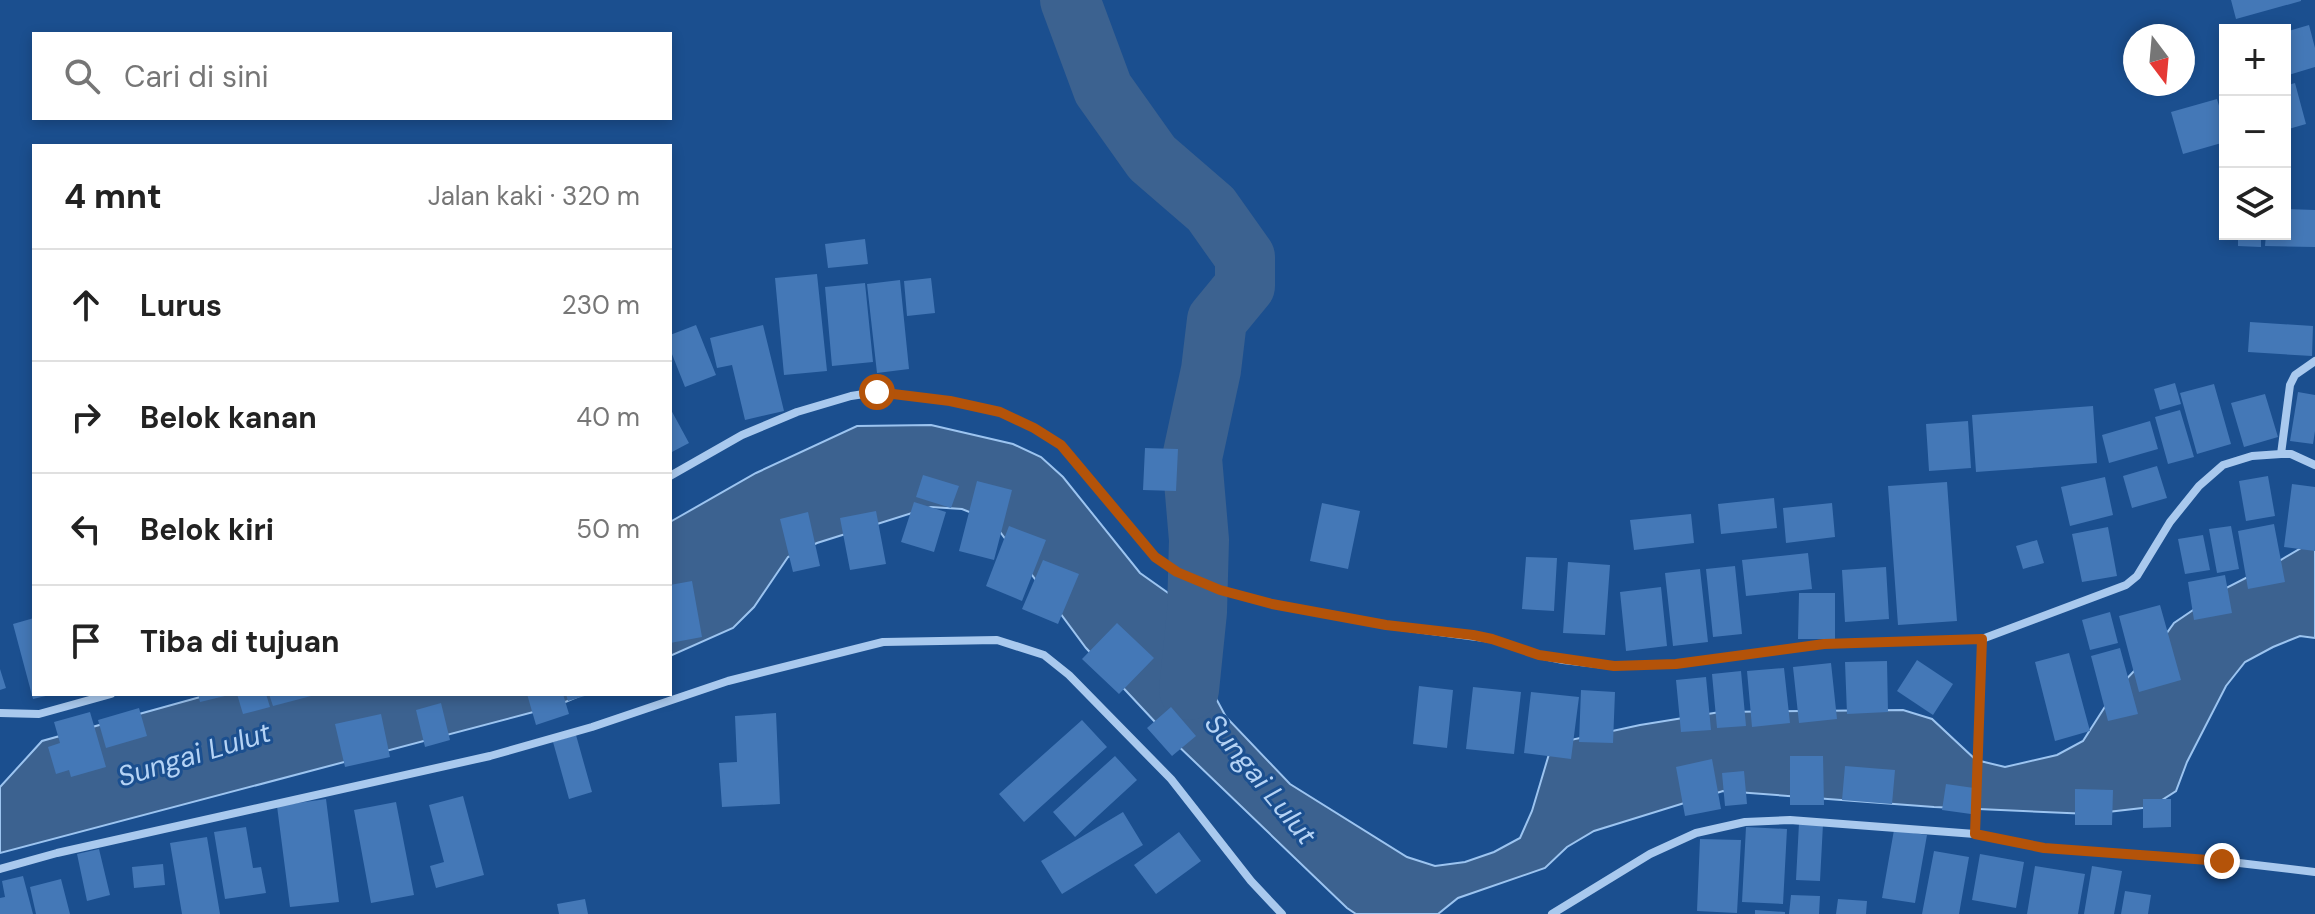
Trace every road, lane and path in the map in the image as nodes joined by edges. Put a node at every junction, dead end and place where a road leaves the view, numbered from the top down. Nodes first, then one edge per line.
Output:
1 (2315, 361) edge
2 (2281, 454) junction
3 (2315, 465) edge
4 (672, 475) edge
5 (1982, 639) junction
6 (104, 696) edge
7 (0, 713) edge
8 (1975, 834) junction
9 (0, 869) edge
10 (2315, 872) edge
11 (1282, 914) edge
12 (1552, 914) edge

1 - 2 street
2 - 3 street
2 - 5 street
4 - 5 street
5 - 8 street
6 - 7 street
8 - 10 street
8 - 12 street
9 - 11 street

